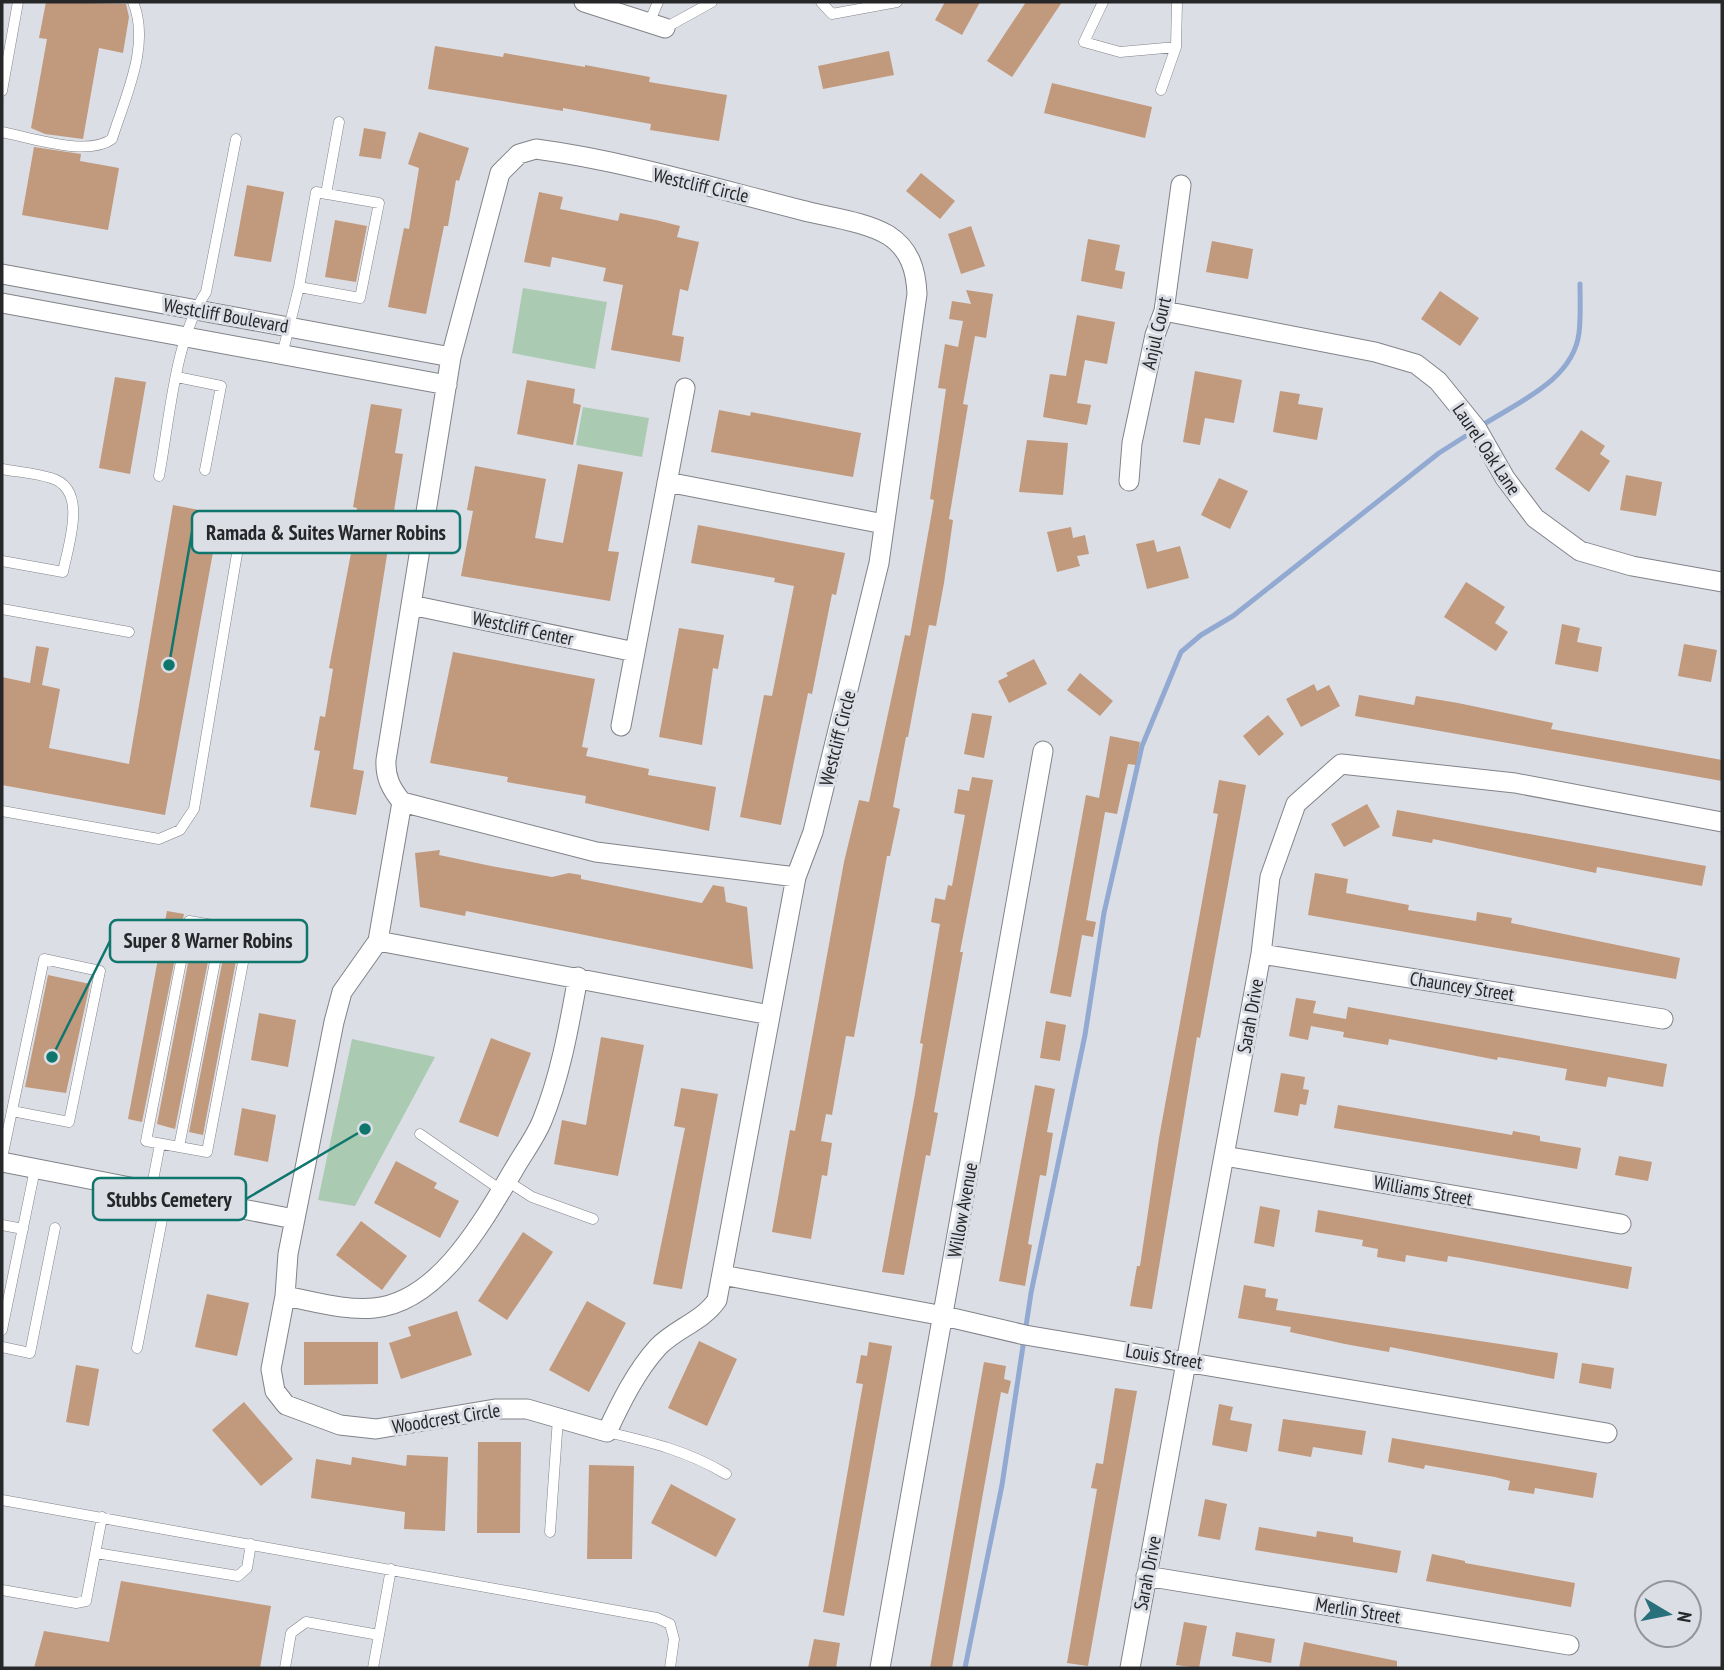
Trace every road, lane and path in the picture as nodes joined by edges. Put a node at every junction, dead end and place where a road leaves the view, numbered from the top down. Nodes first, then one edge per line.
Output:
1 (18, 2) edge
2 (133, 2) edge
3 (583, 2) edge
4 (658, 2) edge
5 (712, 2) edge
6 (821, 2) edge
7 (897, 2) edge
8 (1103, 2) edge
9 (1177, 2) edge
10 (657, 25) junction
11 (1176, 47) junction
12 (1161, 90) dead end
13 (2, 91) edge
14 (339, 122) dead end
15 (2, 132) edge
16 (236, 139) dead end
17 (1181, 185) dead end
18 (326, 194) junction
19 (2, 274) edge
20 (299, 287) junction
21 (2, 303) edge
22 (194, 310) junction
23 (1164, 311) junction
24 (288, 327) junction
25 (185, 337) junction
26 (282, 355) junction
27 (451, 357) junction
28 (177, 377) junction
29 (447, 385) junction
30 (685, 388) dead end
31 (2, 469) edge
32 (205, 470) dead end
33 (159, 476) dead end
34 (1129, 481) dead end
35 (667, 482) junction
36 (242, 524) dead end
37 (884, 524) junction
38 (2, 561) edge
39 (1722, 582) edge
40 (411, 605) junction
41 (2, 609) edge
42 (129, 632) dead end
43 (635, 652) junction
44 (621, 726) dead end
45 (1043, 751) dead end
46 (402, 802) junction
47 (2, 811) edge
48 (1722, 822) edge
49 (796, 877) junction
50 (222, 926) junction
51 (377, 941) junction
52 (1261, 954) junction
53 (578, 977) junction
54 (770, 1015) junction
55 (1662, 1019) dead end
56 (12, 1111) junction
57 (420, 1134) dead end
58 (160, 1143) junction
59 (179, 1147) junction
60 (1224, 1156) junction
61 (2, 1160) edge
62 (35, 1169) junction
63 (504, 1185) junction
64 (159, 1193) junction
65 (294, 1219) junction
66 (593, 1219) dead end
67 (1621, 1224) dead end
68 (2, 1225) edge
69 (55, 1228) dead end
70 (23, 1229) junction
71 (722, 1275) junction
72 (285, 1296) junction
73 (944, 1316) junction
74 (2, 1330) edge
75 (2, 1347) edge
76 (138, 1348) dead end
77 (1188, 1360) junction
78 (558, 1418) junction
79 (607, 1432) junction
80 (1606, 1433) dead end
81 (726, 1474) dead end
82 (2, 1500) edge
83 (102, 1517) junction
84 (550, 1532) dead end
85 (251, 1544) junction
86 (96, 1553) junction
87 (391, 1569) junction
88 (1146, 1576) junction
89 (2, 1590) edge
90 (379, 1635) junction
91 (1569, 1645) dead end
92 (285, 1668) edge
93 (373, 1668) edge
94 (670, 1668) edge
95 (880, 1668) edge
96 (1130, 1668) edge

1 - 13 lane
2 - 15 lane
3 - 10 street
4 - 10 lane
5 - 10 lane
6 - 7 lane
8 - 11 lane
9 - 11 lane
11 - 12 lane
14 - 18 lane
16 - 22 lane
17 - 23 street, Anjul Court
18 - 20 lane
18 - 20 lane
19 - 22 street, Westcliff Boulevard
20 - 24 lane
21 - 25 street, Westcliff Boulevard
22 - 24 street, Westcliff Boulevard
22 - 25 lane
23 - 34 street, Anjul Court
23 - 39 street, Laurel Oak Lane
24 - 26 lane
24 - 27 street, Westcliff Boulevard
25 - 26 street, Westcliff Boulevard
25 - 28 lane
26 - 29 street, Westcliff Boulevard
27 - 29 street, Westcliff Circle
27 - 37 street, Westcliff Circle
28 - 32 lane
28 - 33 lane
29 - 40 street, Westcliff Circle
30 - 35 street
31 - 38 lane
35 - 37 street
35 - 43 street
36 - 47 lane
37 - 49 street, Westcliff Circle
40 - 43 street, Westcliff Center
40 - 46 street, Westcliff Circle
41 - 42 lane
43 - 44 street
45 - 73 street, Willow Avenue
46 - 49 street
46 - 51 street
48 - 52 street, Sarah Drive
49 - 54 street, Westcliff Circle
50 - 58 lane
50 - 59 lane
50 - 59 lane
51 - 53 street
51 - 65 street, Woodcrest Circle
52 - 55 street, Chauncey Street
52 - 60 street, Sarah Drive
53 - 54 street
53 - 63 street
54 - 71 street
56 - 56 lane
56 - 61 lane
57 - 63 lane
58 - 59 lane
58 - 64 lane
60 - 67 street, Williams Street
60 - 77 street, Sarah Drive
61 - 62 street
62 - 64 street
62 - 70 lane
63 - 66 lane
63 - 72 street
64 - 65 street
64 - 76 lane
65 - 72 street, Woodcrest Circle
68 - 70 lane
69 - 75 lane
70 - 74 lane
71 - 73 street, Louis Street
71 - 79 street
72 - 78 street, Woodcrest Circle
73 - 77 street, Louis Street
73 - 95 street, Willow Avenue
77 - 80 street, Louis Street
77 - 88 street, Sarah Drive
78 - 79 street, Woodcrest Circle
78 - 84 lane
79 - 81 lane
82 - 83 lane
83 - 85 lane
83 - 86 lane
85 - 86 lane
85 - 87 lane
86 - 89 lane
87 - 90 lane
87 - 94 lane
88 - 91 street, Merlin Street
88 - 96 street, Sarah Drive
90 - 92 lane
90 - 93 lane

